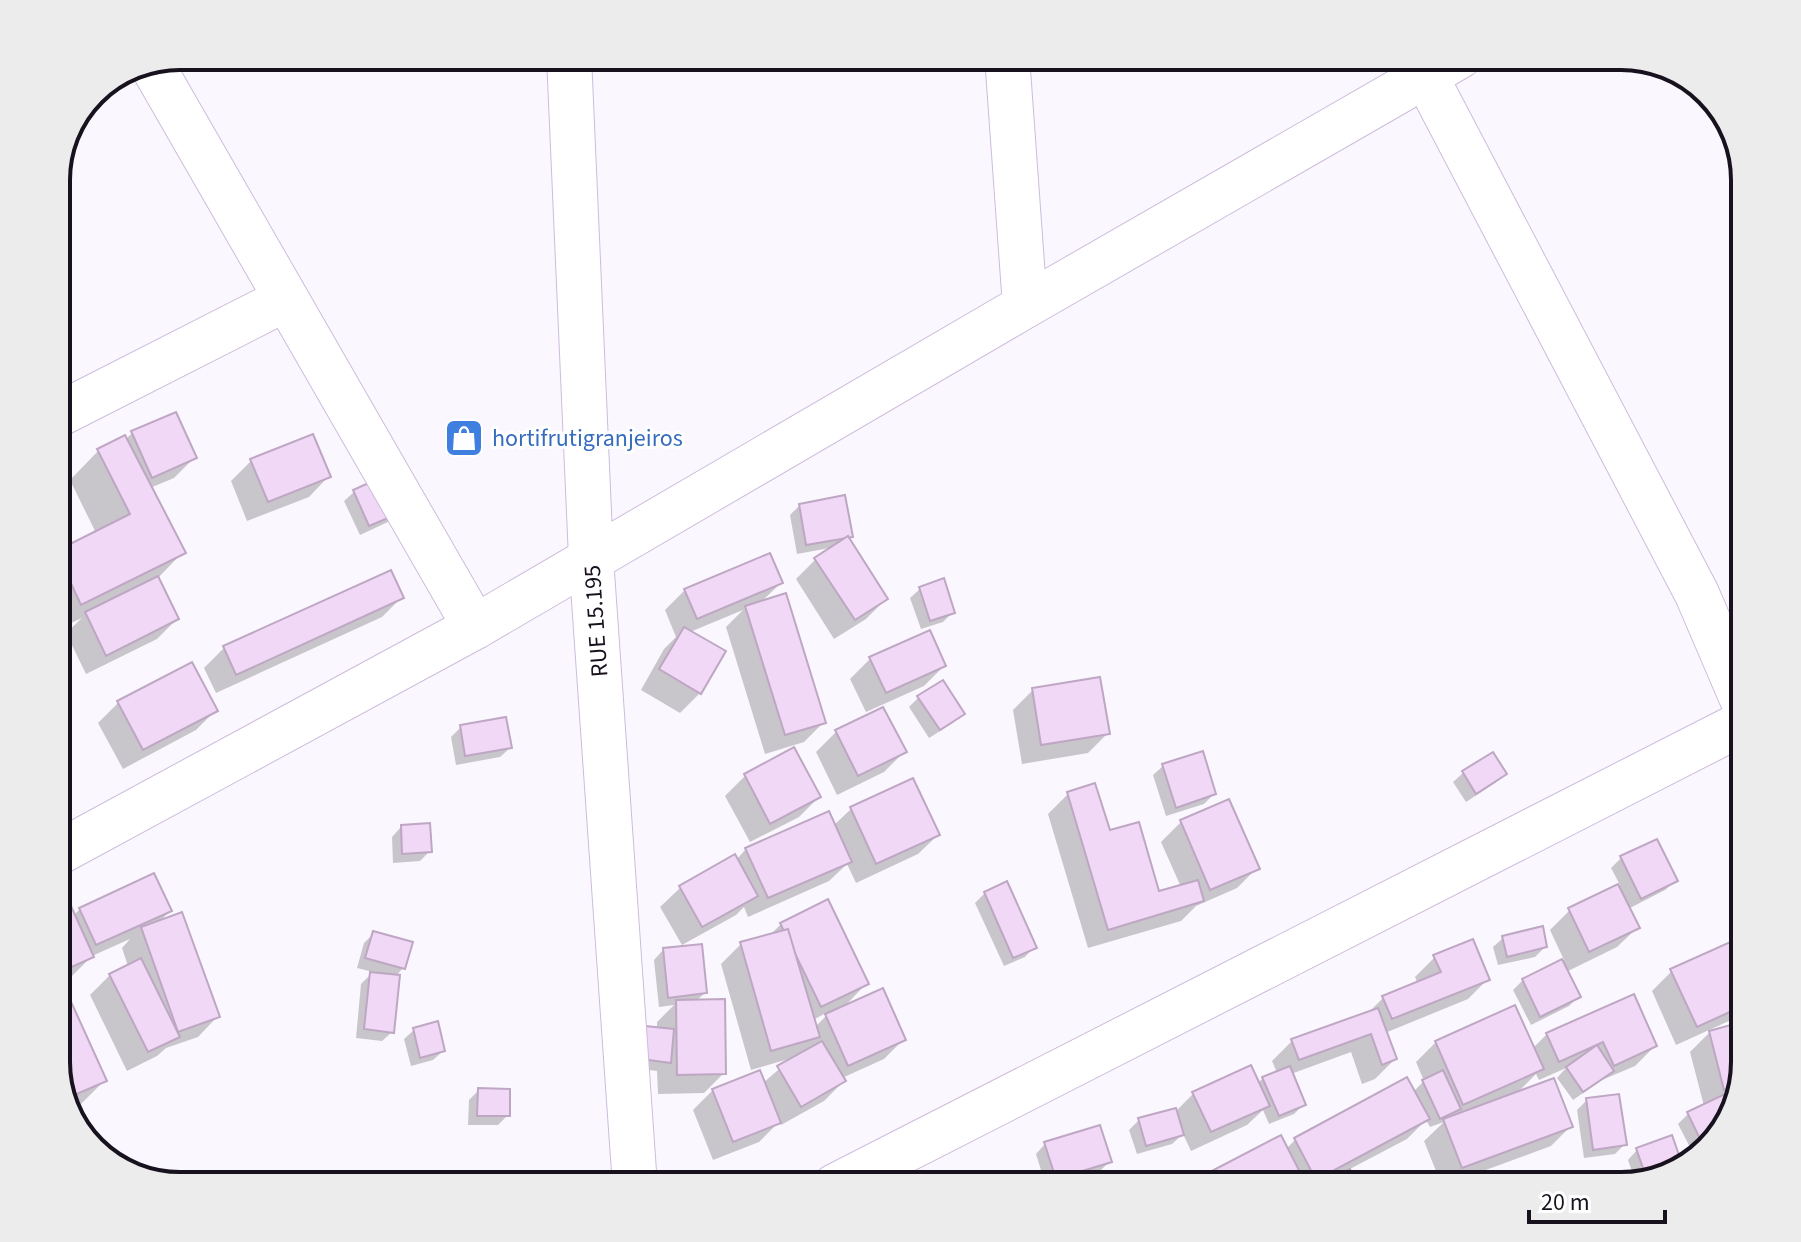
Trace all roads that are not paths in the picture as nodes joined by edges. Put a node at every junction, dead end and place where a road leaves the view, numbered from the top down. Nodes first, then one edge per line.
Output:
1 (570, 70) edge
2 (1008, 70) edge
3 (1436, 70) edge
4 (1445, 70) edge
5 (156, 73) edge
6 (286, 299) junction
7 (1025, 306) junction
8 (70, 409) edge
9 (591, 558) junction
10 (475, 627) junction
11 (1731, 674) edge
12 (1731, 729) edge
13 (70, 846) edge
14 (634, 1172) edge
15 (862, 1172) edge

1 - 9 street, RUE 15.195
2 - 7 street
3 - 7 street
4 - 11 street
5 - 6 street
6 - 8 street
6 - 10 street
7 - 9 street
9 - 10 street
9 - 14 street, RUE 15.195
10 - 13 street
12 - 15 street

